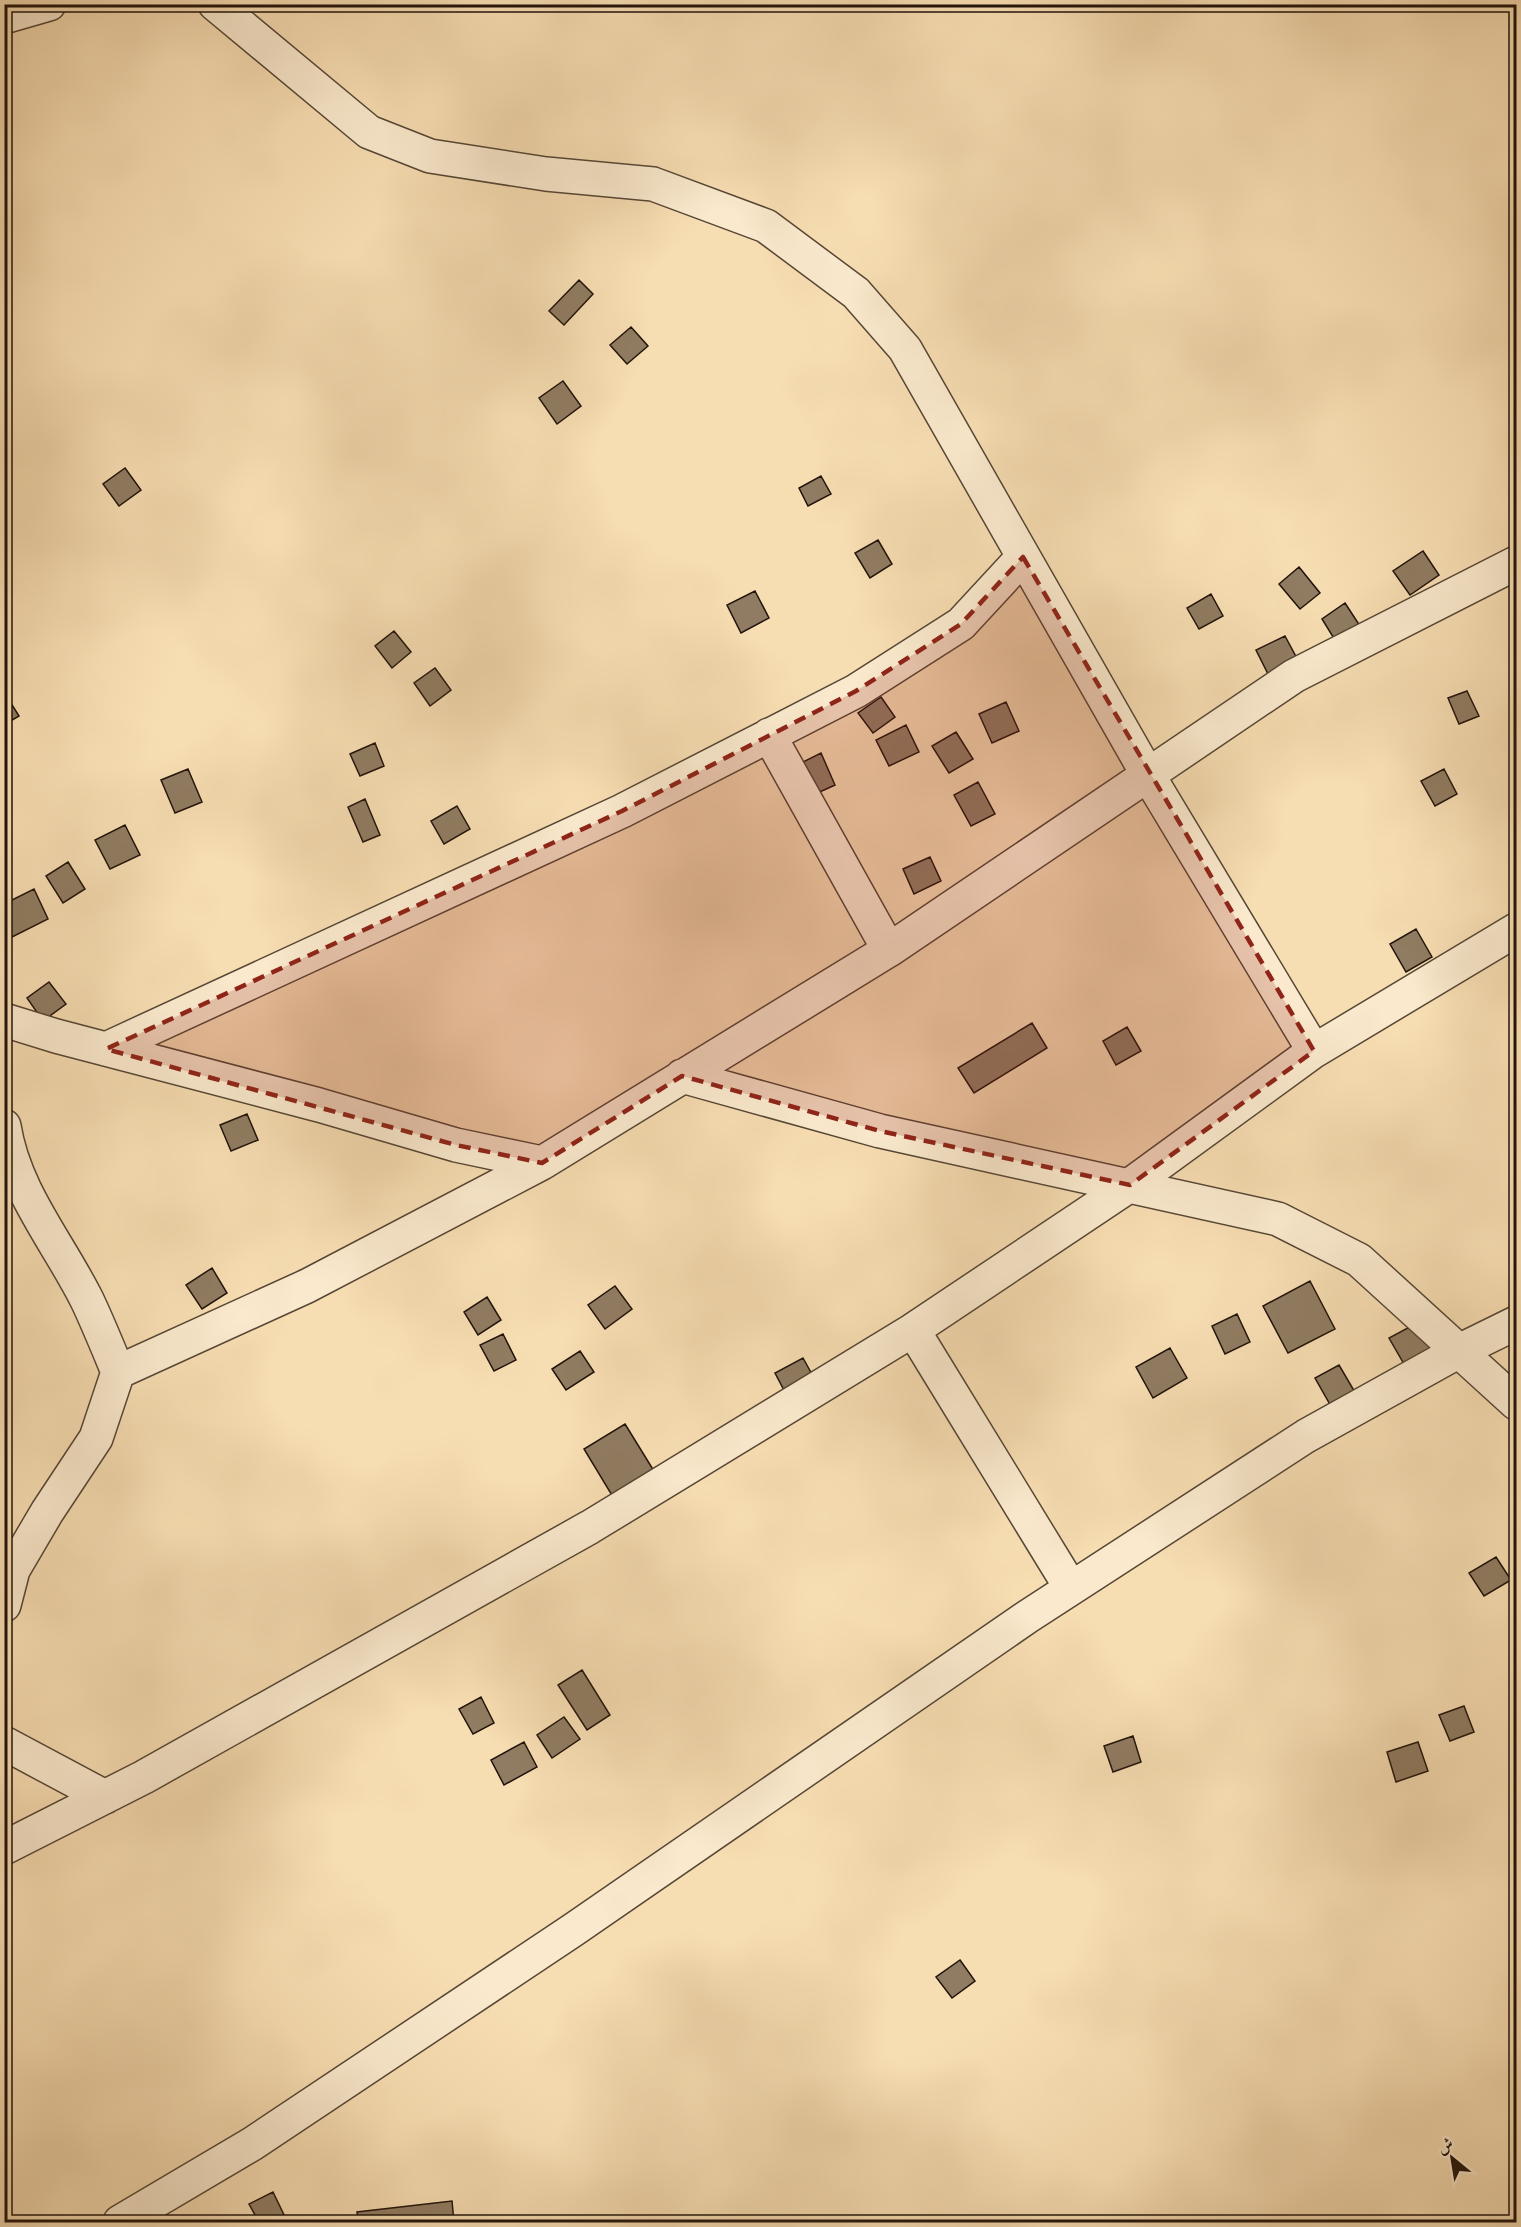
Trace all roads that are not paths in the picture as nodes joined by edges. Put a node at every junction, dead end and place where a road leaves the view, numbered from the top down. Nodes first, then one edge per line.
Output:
1 (49, 4) edge
2 (214, 4) edge
3 (4, 17) edge
4 (1023, 557) junction
5 (1516, 563) edge
6 (769, 735) junction
7 (1148, 775) junction
8 (1516, 930) edge
9 (889, 950) junction
10 (4, 1020) edge
11 (106, 1049) junction
12 (1314, 1051) junction
13 (682, 1076) junction
14 (4, 1126) edge
15 (542, 1163) junction
16 (9, 1165) edge
17 (1130, 1185) junction
18 (1516, 1323) edge
19 (913, 1330) junction
20 (1459, 1351) junction
21 (118, 1372) junction
22 (1516, 1403) edge
23 (1071, 1588) junction
24 (4, 1605) edge
25 (4, 1743) edge
26 (105, 1797) junction
27 (4, 1848) edge
28 (120, 2223) edge

1 - 3 street
2 - 4 street
4 - 6 street
4 - 7 street
5 - 7 street
6 - 9 street
6 - 11 street
7 - 9 street
7 - 12 street
8 - 12 street
9 - 13 street
10 - 11 street
11 - 15 street
12 - 17 street
13 - 15 street
13 - 17 street
14 - 16 street
15 - 21 street
16 - 21 street
17 - 19 street
17 - 20 street
18 - 20 street
19 - 23 street
19 - 26 street
20 - 22 street
20 - 23 street
21 - 24 street
23 - 28 street
25 - 26 street
26 - 27 street

